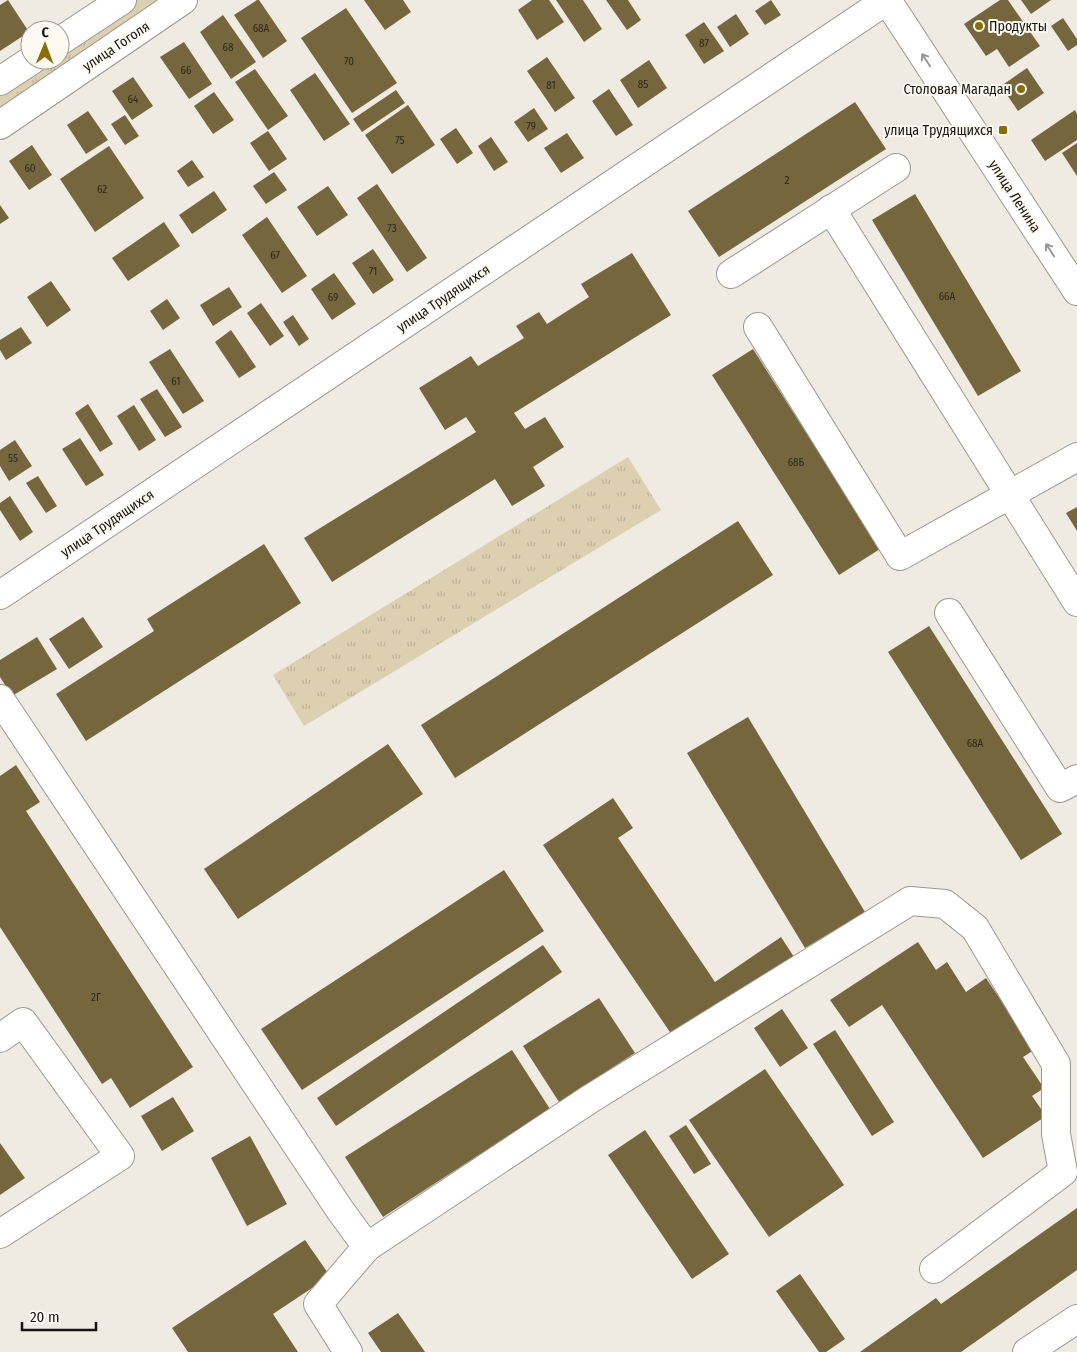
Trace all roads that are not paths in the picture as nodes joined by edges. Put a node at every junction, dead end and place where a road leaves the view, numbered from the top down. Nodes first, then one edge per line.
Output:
1 (122, 0) edge
2 (183, 0) edge
3 (887, 0) edge
4 (70, 34) edge
5 (20, 68) edge
6 (0, 81) edge
7 (0, 125) edge
8 (896, 168) dead end
9 (832, 209) junction
10 (731, 274) dead end
11 (1077, 291) edge
12 (758, 327) dead end
13 (1077, 457) edge
14 (1010, 494) junction
15 (0, 595) edge
16 (1077, 602) edge
17 (949, 613) dead end
18 (0, 699) edge
19 (1077, 779) edge
20 (0, 1038) edge
21 (0, 1234) edge
22 (367, 1247) junction
23 (934, 1269) dead end
24 (1077, 1319) edge
25 (348, 1352) edge
26 (1027, 1352) edge

1 - 4 street
2 - 7 street, улица Гоголя
11 -> 3 street, улица Ленина
3 - 15 street, улица Трудящихся
5 - 6 street
8 - 9 street
9 - 10 street
9 - 14 street
12 - 14 street
13 - 14 street
14 - 16 street
17 - 19 street
18 - 22 street
20 - 21 street
22 - 23 street
22 - 25 street
24 - 26 street

